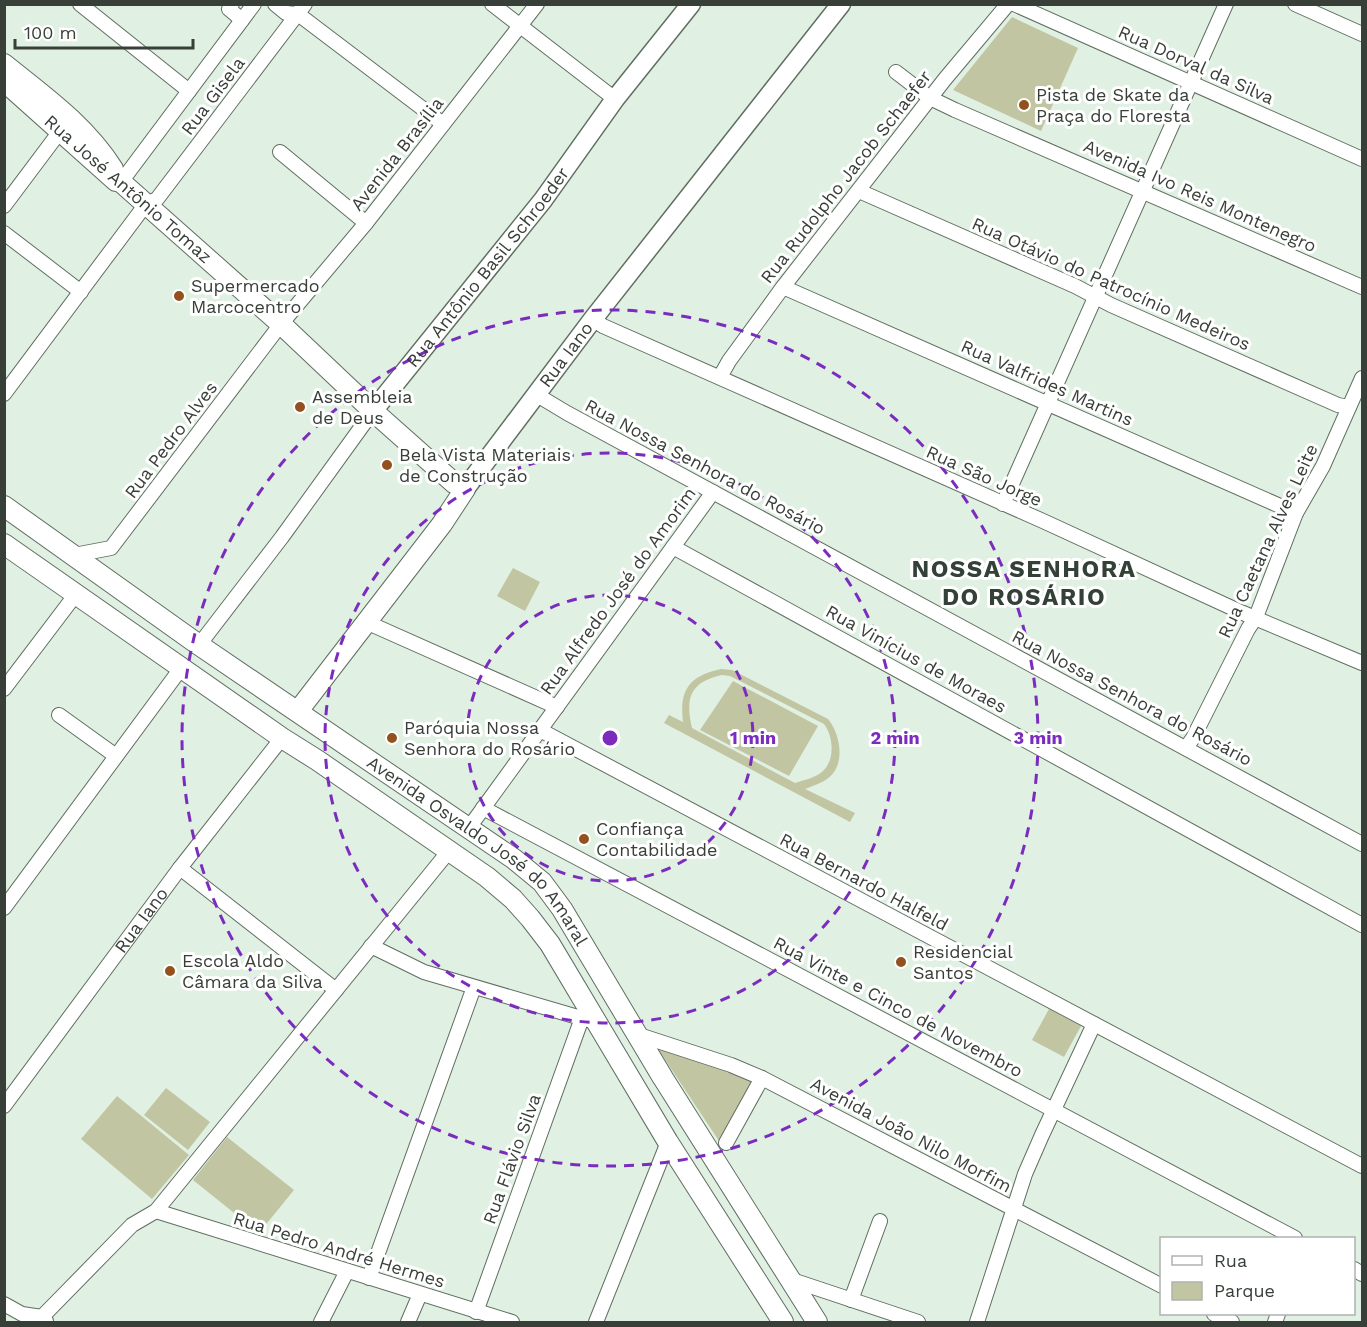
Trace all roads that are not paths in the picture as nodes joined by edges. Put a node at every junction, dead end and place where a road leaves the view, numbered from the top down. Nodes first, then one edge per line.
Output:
1 (80, 4) edge
2 (254, 4) edge
3 (275, 4) edge
4 (492, 4) edge
5 (537, 4) edge
6 (691, 4) edge
7 (841, 4) edge
8 (1008, 4) edge
9 (1014, 4) edge
10 (1226, 4) edge
11 (1295, 4) edge
12 (228, 6) edge
13 (302, 9) edge
14 (242, 20) junction
15 (520, 26) junction
16 (1362, 34) edge
17 (4, 64) edge
18 (896, 72) dead end
19 (4, 81) edge
20 (1191, 82) junction
21 (189, 91) junction
22 (930, 98) junction
23 (615, 99) junction
24 (65, 124) junction
25 (443, 124) junction
26 (280, 152) dead end
27 (1362, 159) edge
28 (121, 182) junction
29 (859, 191) junction
30 (1142, 191) junction
31 (146, 204) junction
32 (4, 206) edge
33 (366, 223) junction
34 (4, 233) edge
35 (783, 287) junction
36 (1362, 287) edge
37 (81, 292) junction
38 (1095, 297) junction
39 (593, 319) junction
40 (281, 324) junction
41 (720, 377) junction
42 (1362, 378) edge
43 (4, 394) edge
44 (537, 395) junction
45 (1047, 403) junction
46 (1348, 407) junction
47 (373, 411) junction
48 (465, 489) junction
49 (713, 492) junction
50 (1003, 504) junction
51 (4, 506) edge
52 (1296, 513) junction
53 (4, 544) edge
54 (672, 547) junction
55 (74, 555) junction
56 (76, 594) junction
57 (1256, 617) junction
58 (366, 622) junction
59 (199, 645) junction
60 (1362, 663) edge
61 (183, 668) junction
62 (4, 689) edge
63 (556, 707) junction
64 (298, 711) junction
65 (59, 715) dead end
66 (540, 730) junction
67 (282, 738) junction
68 (1186, 748) junction
69 (116, 756) junction
70 (483, 808) junction
71 (468, 829) junction
72 (1362, 844) edge
73 (449, 851) junction
74 (180, 868) junction
75 (4, 908) edge
76 (1362, 925) edge
77 (371, 946) junction
78 (474, 987) junction
79 (336, 990) junction
80 (589, 1020) junction
81 (1094, 1024) junction
82 (636, 1034) junction
83 (762, 1078) junction
84 (4, 1106) edge
85 (1053, 1110) junction
86 (668, 1142) junction
87 (726, 1143) dead end
88 (1362, 1166) edge
89 (1015, 1210) junction
90 (156, 1211) junction
91 (880, 1221) dead end
92 (1291, 1237) edge
93 (347, 1271) junction
94 (369, 1278) junction
95 (789, 1279) junction
96 (1160, 1285) edge
97 (420, 1294) junction
98 (851, 1300) junction
99 (4, 1304) edge
100 (476, 1311) junction
101 (1216, 1315) edge
102 (42, 1321) edge
103 (814, 1321) edge
104 (506, 1322) edge
105 (321, 1323) edge
106 (408, 1323) edge
107 (597, 1323) edge
108 (783, 1323) edge
109 (918, 1323) edge
110 (976, 1323) edge
111 (1232, 1323) edge

1 - 21 street
2 - 14 street
3 - 13 street
4 - 15 street
5 - 15 street, Avenida Brasília
6 - 23 street, Rua Antônio Basil Schroeder
7 - 39 street, Rua Iano
8 - 22 street, Rua Rudolpho Jacob Schaefer
9 - 20 street, Rua Dorval da Silva
10 - 20 street
11 - 16 street
12 - 14 street
13 - 25 street
13 - 31 street, Rua Gisela
14 - 21 street
15 - 23 street
15 - 25 street, Avenida Brasília
17 - 24 main road
18 - 22 street, Avenida Ivo Reis Montenegro
19 - 24 main road, Rua José Antônio Tomaz
20 - 27 street, Rua Dorval da Silva
20 - 30 street
21 - 28 street
22 - 29 street, Rua Rudolpho Jacob Schaefer
22 - 30 street, Avenida Ivo Reis Montenegro
23 - 47 street, Rua Antônio Basil Schroeder
24 - 28 main road, Rua José Antônio Tomaz
24 - 32 street
25 - 33 street, Avenida Brasília
26 - 33 street
28 - 31 main road, Rua José Antônio Tomaz
29 - 35 street, Rua Rudolpho Jacob Schaefer
29 - 38 street, Rua Otávio do Patrocínio Medeiros
30 - 36 street, Avenida Ivo Reis Montenegro
30 - 38 street
31 - 37 street, Rua Gisela
31 - 40 main road, Rua José Antônio Tomaz
33 - 40 street, Avenida Brasília
34 - 37 street
35 - 41 street, Rua Rudolpho Jacob Schaefer
35 - 45 street, Rua Valfrides Martins
37 - 43 street, Rua Gisela
38 - 45 street
38 - 46 street, Rua Otávio do Patrocínio Medeiros
39 - 41 street, Rua São Jorge
39 - 44 street, Rua Iano
40 - 47 main road, Rua José Antônio Tomaz
40 - 55 street, Rua Pedro Alves
41 - 50 street, Rua São Jorge
42 - 46 street, Rua Caetana Alves Leite
44 - 48 street, Rua Iano
44 - 49 street, Rua Nossa Senhora do Rosário
45 - 50 street
45 - 52 street, Rua Valfrides Martins
46 - 52 street, Rua Caetana Alves Leite
47 - 48 main road, Rua José Antônio Tomaz
47 - 59 street, Rua Antônio Basil Schroeder
48 - 58 main road, Rua Iano
49 - 54 street, Rua Alfredo José do Amorim
49 - 68 street, Rua Nossa Senhora do Rosário
50 - 57 street, Rua São Jorge
51 - 55 main road, Avenida Osvaldo José do Amaral
52 - 57 street, Rua Caetana Alves Leite
53 - 56 main road, Avenida Osvaldo José do Amaral
54 - 63 street, Rua Alfredo José do Amorim
54 - 76 street, Rua Vinícius de Moraes
55 - 59 main road, Avenida Osvaldo José do Amaral
56 - 61 main road, Avenida Osvaldo José do Amaral
56 - 62 street
57 - 60 street, Rua São Jorge
57 - 68 street, Rua Caetana Alves Leite
58 - 63 street
58 - 64 main road, Rua Iano
59 - 64 main road, Avenida Osvaldo José do Amaral
61 - 67 main road, Avenida Osvaldo José do Amaral
61 - 69 street
63 - 66 street, Rua Alfredo José do Amorim
64 - 67 main road
64 - 71 main road, Avenida Osvaldo José do Amaral
65 - 69 street
66 - 70 street, Rua Alfredo José do Amorim
66 - 81 street, Rua Bernardo Halfeld
67 - 73 main road, Avenida Osvaldo José do Amaral
67 - 74 street, Rua Iano
68 - 72 street, Rua Nossa Senhora do Rosário
69 - 75 street
70 - 71 street, Rua Alfredo José do Amorim
70 - 85 street, Rua Vinte e Cinco de Novembro
71 - 82 main road, Avenida Osvaldo José do Amaral
73 - 77 street
73 - 80 main road, Avenida Osvaldo José do Amaral
74 - 79 street
74 - 84 street, Rua Iano
77 - 78 street
77 - 79 street
78 - 80 street
78 - 94 street
79 - 90 street
80 - 86 main road, Avenida Osvaldo José do Amaral
80 - 100 street, Rua Flávio Silva
81 - 85 street
81 - 88 street, Rua Bernardo Halfeld
82 - 83 street, Avenida João Nilo Morfim
82 - 95 main road, Avenida Osvaldo José do Amaral
83 - 87 street
83 - 89 street, Avenida João Nilo Morfim
85 - 89 street
85 - 92 street, Rua Vinte e Cinco de Novembro
86 - 107 street
86 - 108 main road, Avenida Osvaldo José do Amaral
89 - 96 street, Avenida João Nilo Morfim
89 - 110 street
90 - 93 street, Rua Pedro André Hermes
90 - 102 street
91 - 98 street
93 - 94 street, Rua Pedro André Hermes
93 - 105 street
94 - 97 street, Rua Pedro André Hermes
95 - 98 street
95 - 103 main road, Avenida Osvaldo José do Amaral
97 - 100 street, Rua Pedro André Hermes
97 - 106 street
98 - 109 street
99 - 102 street
100 - 104 street, Rua Pedro André Hermes
101 - 111 street

